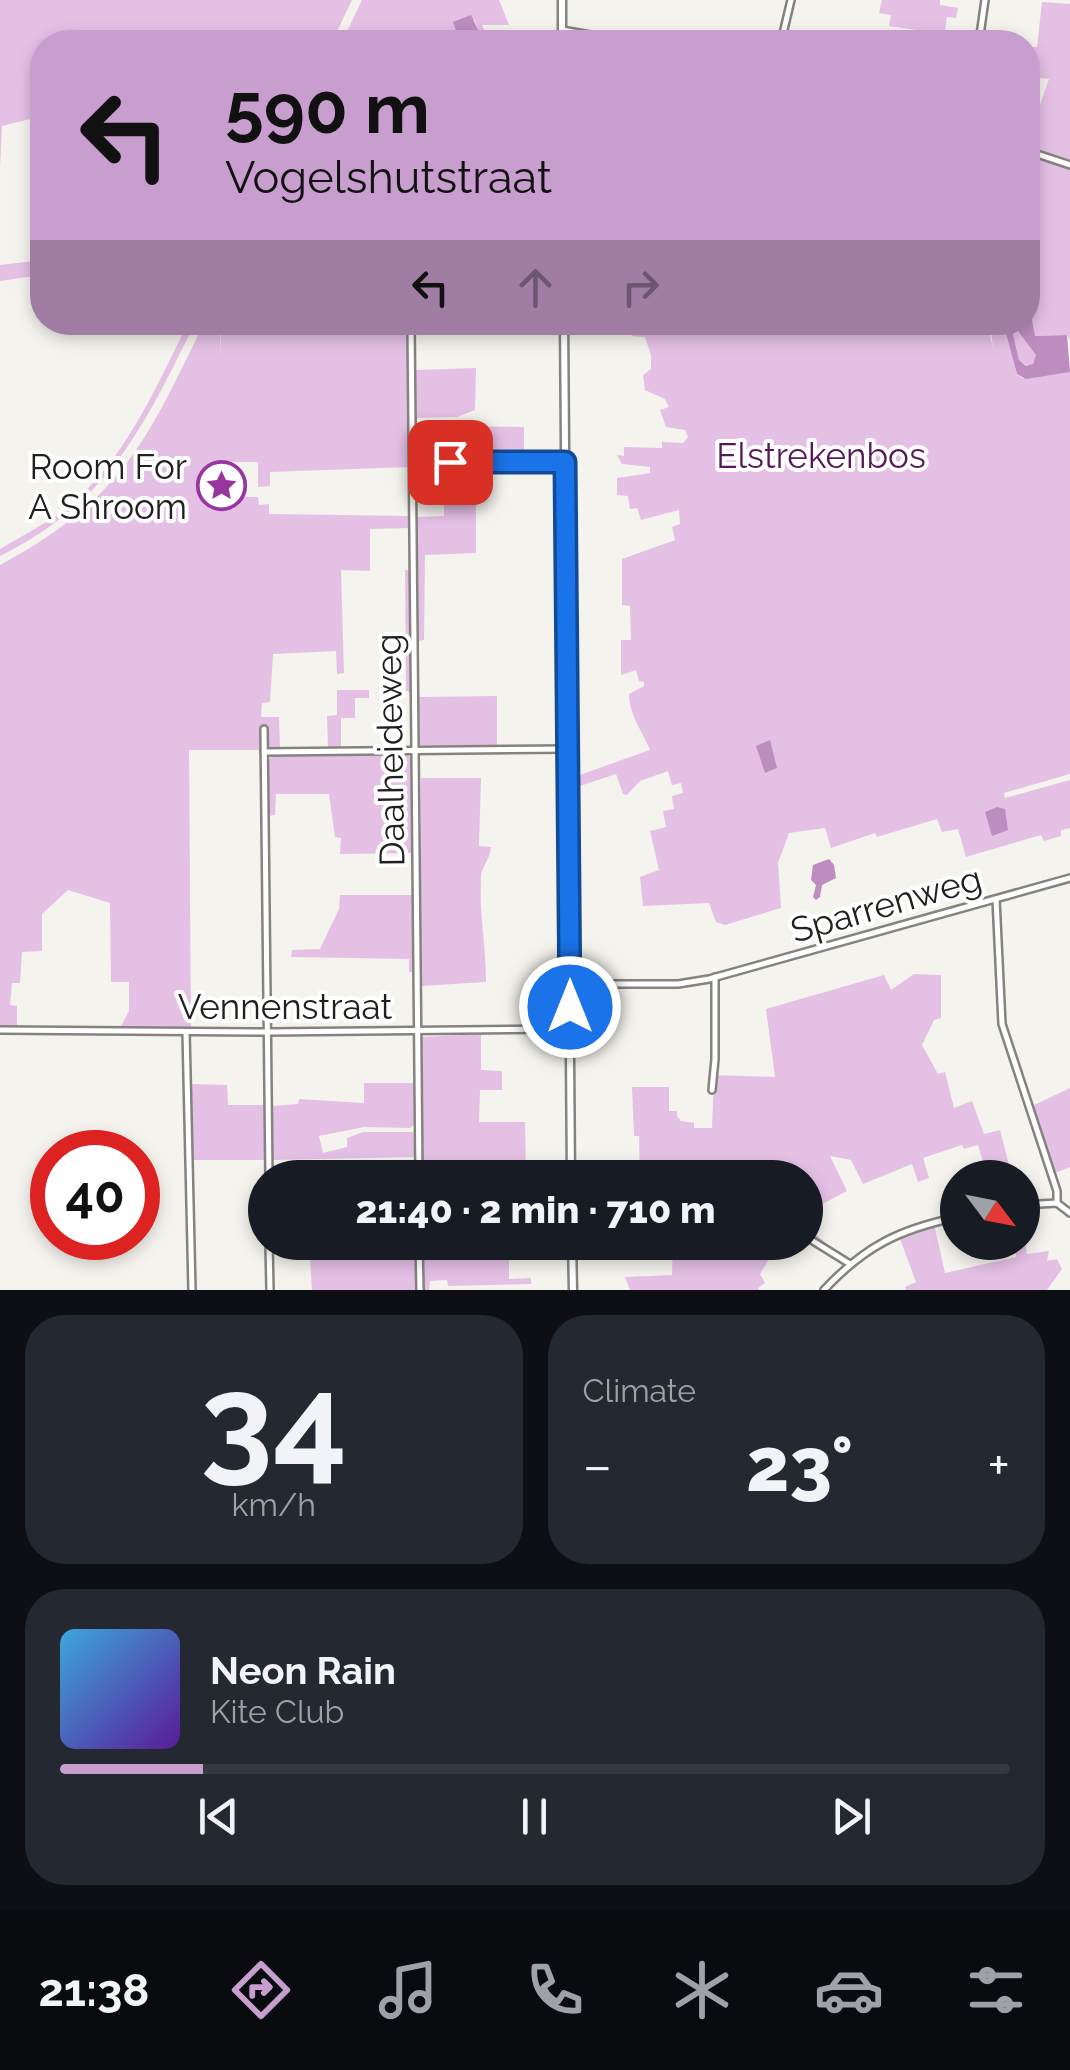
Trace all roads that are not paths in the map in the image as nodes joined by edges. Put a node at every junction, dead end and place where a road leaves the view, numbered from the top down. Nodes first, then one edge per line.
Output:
1 (562, 0) edge
2 (791, 0) edge
3 (985, 0) edge
4 (562, 30) edge
5 (785, 30) edge
6 (981, 30) edge
7 (1040, 155) edge
8 (1070, 165) edge
9 (411, 335) edge
10 (564, 335) edge
11 (413, 462) junction
12 (565, 462) junction
13 (264, 729) dead end
14 (568, 749) junction
15 (416, 750) junction
16 (264, 752) junction
17 (1070, 878) edge
18 (996, 898) junction
19 (714, 978) junction
20 (570, 984) junction
21 (570, 1029) junction
22 (0, 1030) edge
23 (418, 1031) junction
24 (186, 1032) junction
25 (268, 1032) junction
26 (712, 1090) dead end
27 (269, 1160) edge
28 (419, 1160) edge
29 (572, 1160) edge
30 (1057, 1202) junction
31 (1040, 1203) edge
32 (1070, 1213) edge
33 (940, 1223) edge
34 (823, 1247) edge
35 (269, 1260) edge
36 (420, 1260) edge
37 (572, 1260) edge
38 (850, 1264) junction
39 (192, 1290) edge
40 (270, 1290) edge
41 (420, 1290) edge
42 (572, 1290) edge
43 (824, 1290) edge

1 - 4 street
2 - 5 street
3 - 6 street
7 - 8 street
9 - 11 street, Daalheideweg
10 - 12 street
11 - 12 street
11 - 15 street, Daalheideweg
12 - 14 street
13 - 16 street
14 - 15 street
14 - 20 street
15 - 16 street
15 - 23 street, Daalheideweg
16 - 25 street
17 - 18 street, Sparrenweg
18 - 19 street, Sparrenweg
18 - 30 street
19 - 20 street, Sparrenweg
19 - 26 street
20 - 21 street
21 - 23 street, Vennenstraat
21 - 29 street
22 - 24 street, Vennenstraat
23 - 25 street, Vennenstraat
23 - 28 street, Daalheideweg
24 - 25 street, Vennenstraat
24 - 39 street
25 - 27 street
30 - 31 street
30 - 32 street
33 - 38 street
34 - 38 street
35 - 40 street
36 - 41 street
37 - 42 street
38 - 43 street

